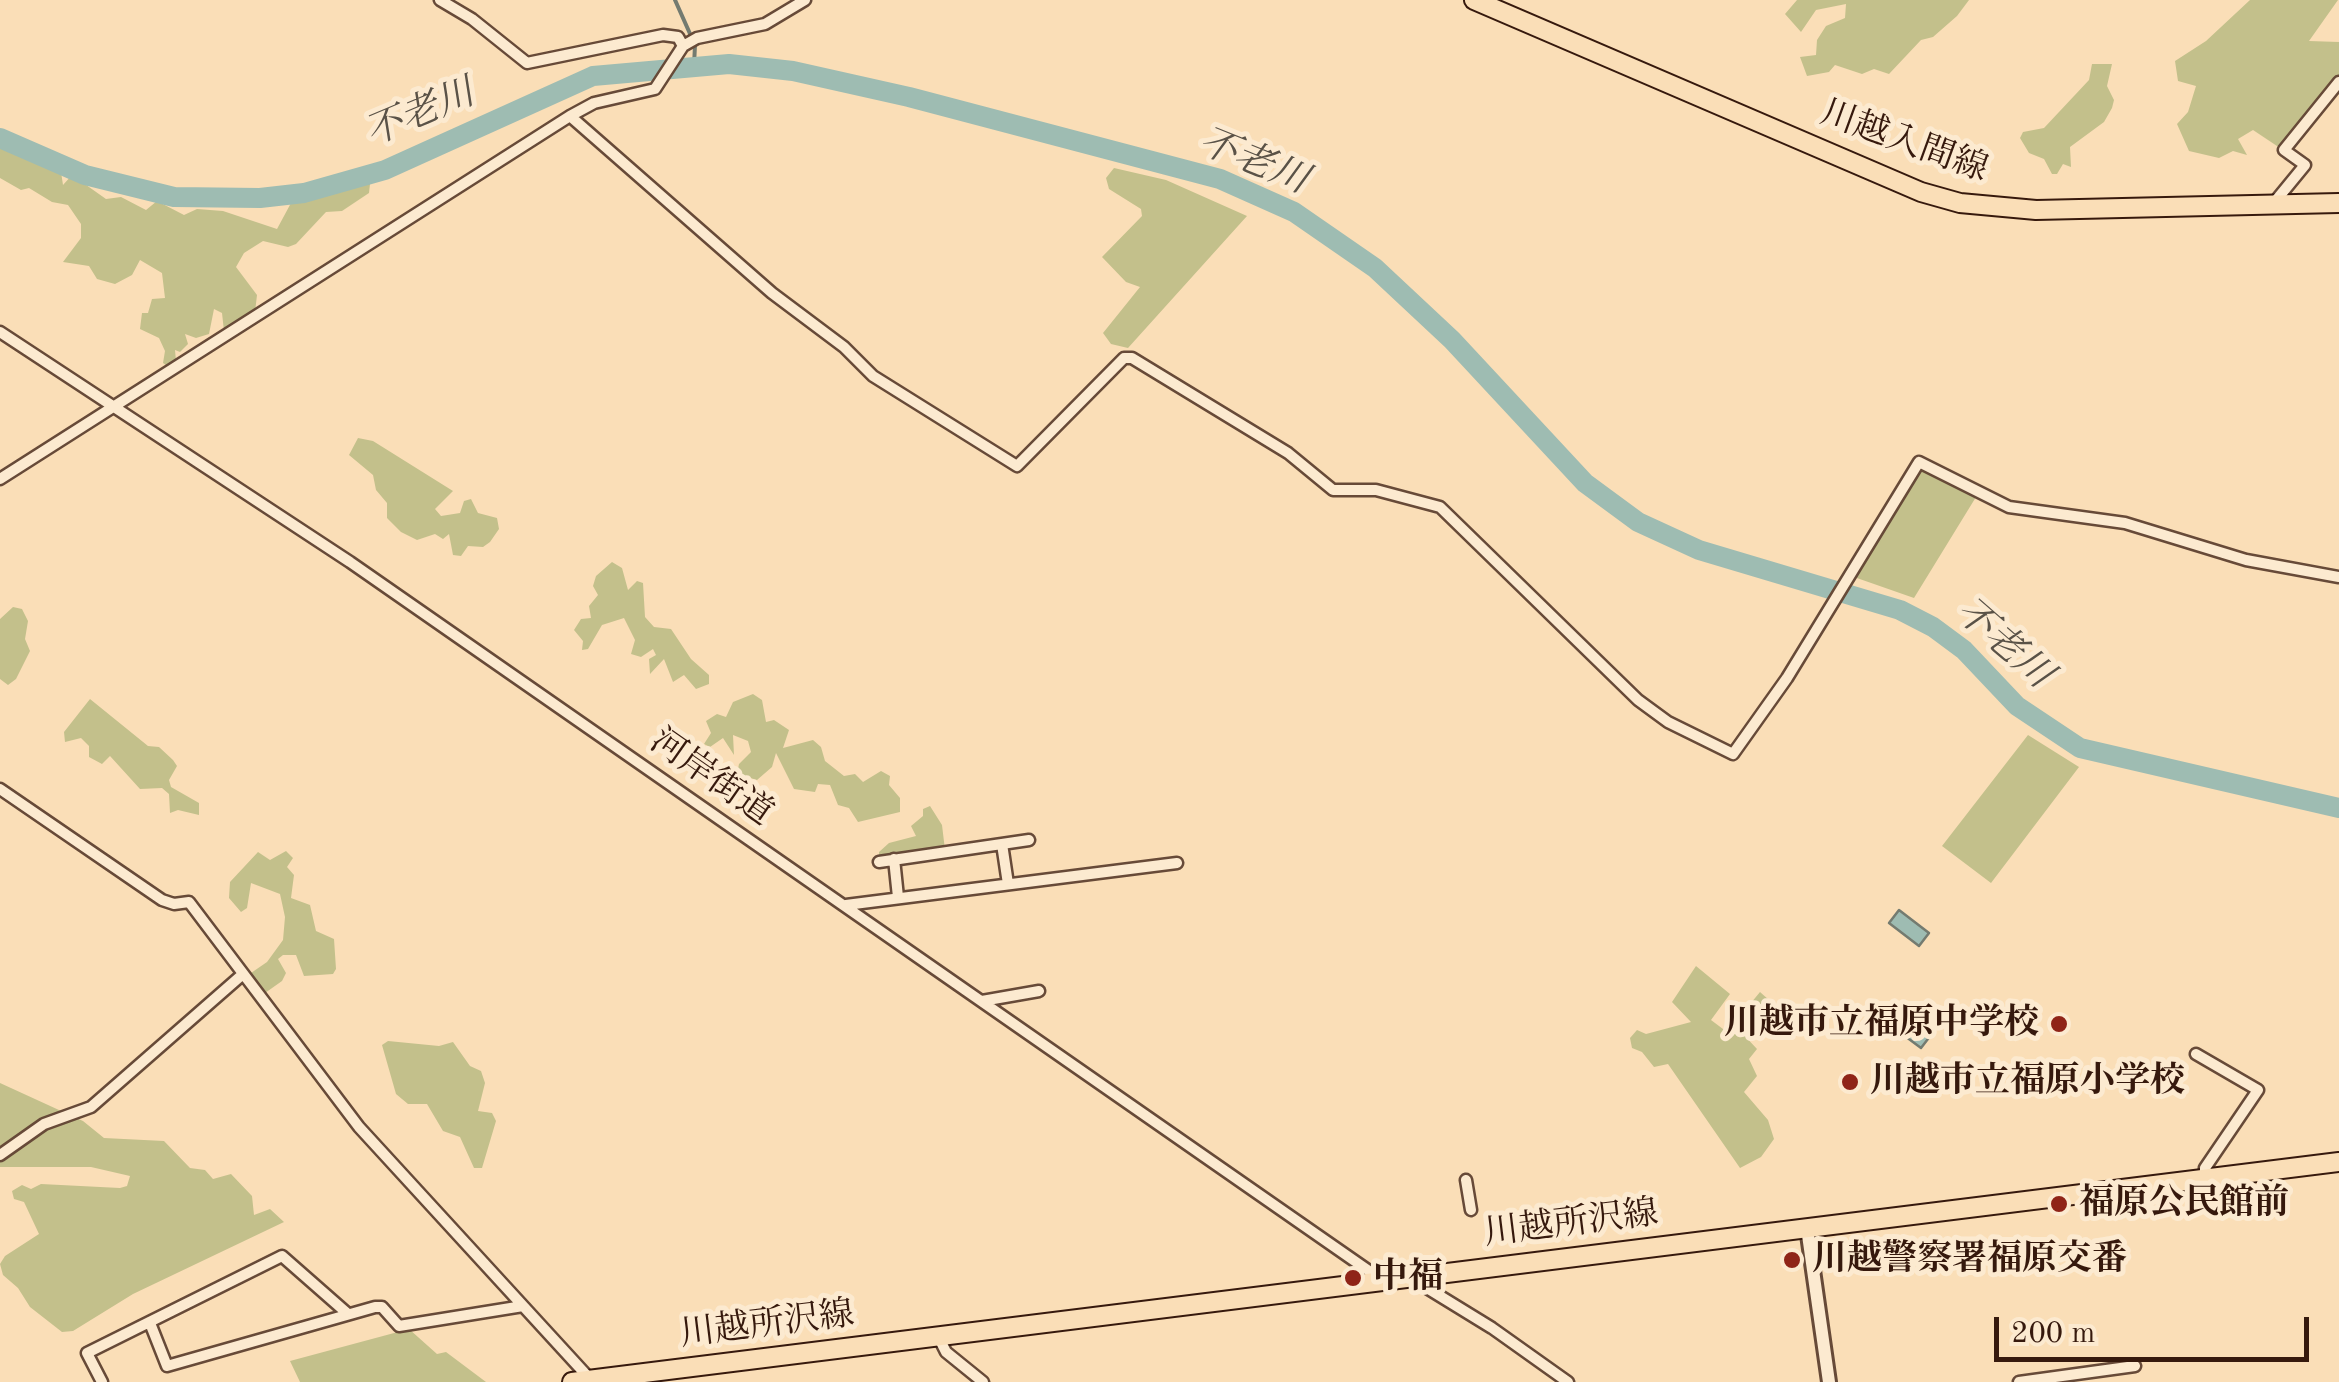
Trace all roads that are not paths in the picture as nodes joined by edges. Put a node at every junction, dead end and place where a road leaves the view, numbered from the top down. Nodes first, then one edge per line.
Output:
1 (440, 0) edge
2 (805, 0) edge
3 (1474, 0) edge
4 (683, 46) junction
5 (2339, 82) edge
6 (570, 116) junction
7 (2339, 203) edge
8 (2274, 204) junction
9 (0, 332) edge
10 (114, 406) junction
11 (0, 479) edge
12 (2339, 577) edge
13 (0, 789) edge
14 (1029, 840) dead end
15 (1002, 844) junction
16 (894, 859) junction
17 (879, 862) dead end
18 (1176, 863) dead end
19 (1008, 884) junction
20 (898, 898) junction
21 (846, 906) junction
22 (243, 974) junction
23 (1039, 991) dead end
24 (982, 1001) junction
25 (2196, 1054) dead end
26 (0, 1155) edge
27 (2339, 1162) edge
28 (2205, 1178) junction
29 (1466, 1180) dead end
30 (1471, 1210) dead end
31 (1807, 1228) junction
32 (1408, 1277) junction
33 (1382, 1280) junction
34 (523, 1306) junction
35 (348, 1314) junction
36 (150, 1322) junction
37 (938, 1336) junction
38 (2135, 1366) dead end
39 (581, 1381) edge
40 (102, 1382) edge
41 (983, 1382) edge
42 (1568, 1382) edge
43 (1829, 1382) edge
44 (2020, 1382) edge

1 - 4 street
2 - 4 street
3 - 8 main road, 川越入間線
4 - 6 street
5 - 8 street
6 - 10 street
6 - 12 street
7 - 8 main road, 川越入間線
9 - 10 street, 河岸街道
10 - 11 street
10 - 21 street, 河岸街道
13 - 22 street
14 - 15 street
15 - 16 street
15 - 19 street
16 - 17 street
16 - 20 street
18 - 19 street
19 - 20 street
20 - 21 street
21 - 24 street, 河岸街道
22 - 26 street
22 - 34 street
23 - 24 street
24 - 33 street, 河岸街道
25 - 28 street
27 - 28 main road, 川越所沢線
28 - 31 main road, 川越所沢線
29 - 30 street
31 - 32 main road, 川越所沢線
31 - 43 street
32 - 33 main road, 川越所沢線
32 - 42 street
33 - 37 main road, 川越所沢線
34 - 35 street
34 - 39 street
35 - 36 street
35 - 36 street
36 - 40 street
37 - 39 main road, 川越所沢線
37 - 41 street
38 - 44 street

